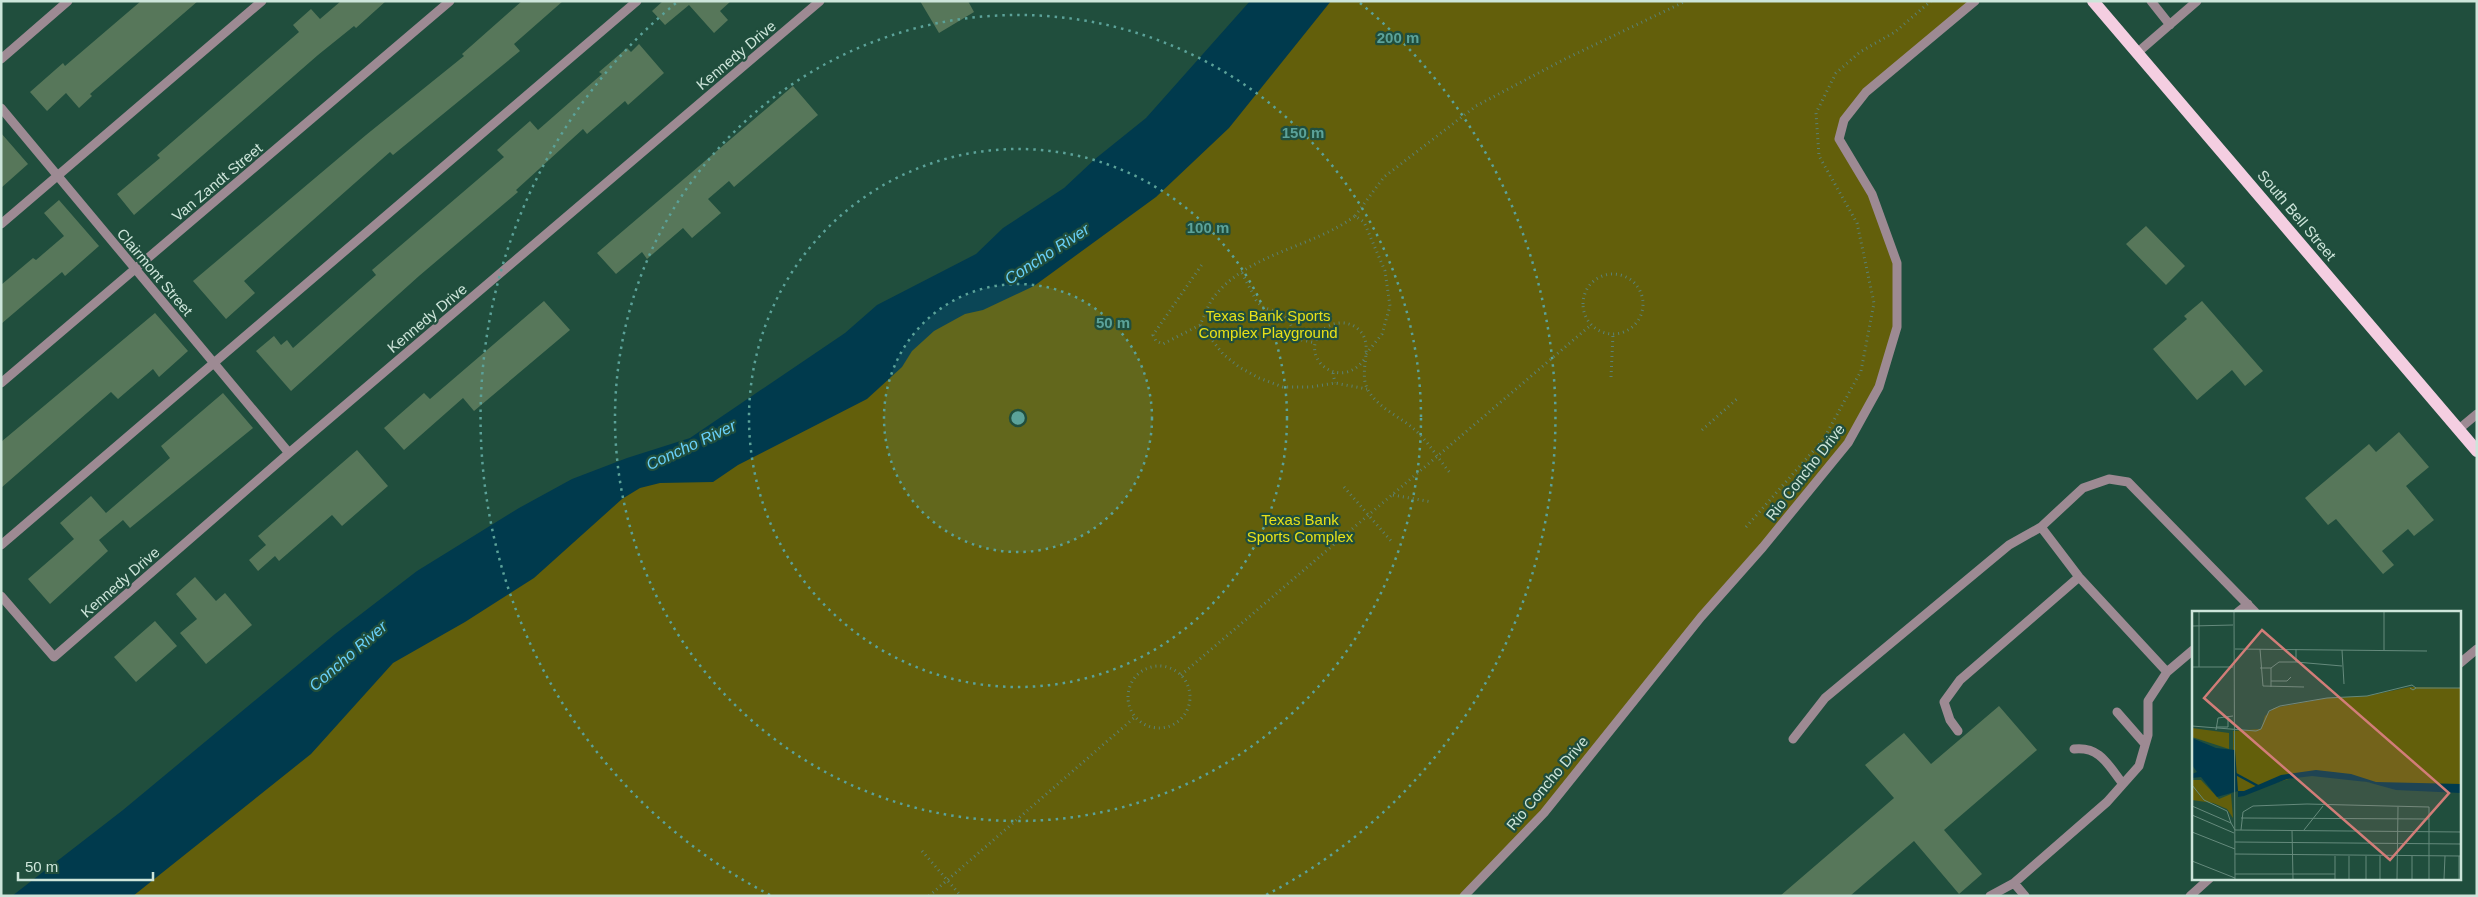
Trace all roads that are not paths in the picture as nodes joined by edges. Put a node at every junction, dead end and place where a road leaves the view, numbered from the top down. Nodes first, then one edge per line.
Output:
1 (68, 1) edge
2 (262, 1) edge
3 (450, 1) edge
4 (637, 1) edge
5 (820, 1) edge
6 (1975, 1) edge
7 (2151, 1) edge
8 (2197, 1) edge
9 (2096, 3) edge
10 (2170, 24) junction
11 (2137, 53) junction
12 (1, 59) edge
13 (1, 108) edge
14 (58, 176) junction
15 (1, 224) edge
16 (135, 269) junction
17 (214, 363) junction
18 (1, 383) edge
19 (2477, 414) edge
20 (2459, 429) junction
21 (2477, 450) edge
22 (289, 453) junction
23 (2041, 527) junction
24 (1, 545) edge
25 (2079, 576) junction
26 (1, 596) edge
27 (2248, 604) junction
28 (2239, 611) edge
29 (2254, 611) edge
30 (2477, 648) edge
31 (2192, 651) edge
32 (2460, 663) edge
33 (2167, 672) junction
34 (2117, 712) dead end
35 (1958, 730) dead end
36 (1793, 739) dead end
37 (2145, 744) junction
38 (2074, 749) dead end
39 (2123, 784) junction
40 (2208, 880) edge
41 (2014, 883) junction
42 (1464, 896) edge
43 (1990, 896) edge
44 (2026, 896) edge
45 (2190, 896) edge

1 - 12 street
2 - 14 street
3 - 16 street, Van Zandt Street
4 - 17 street
5 - 22 street, Kennedy Drive
6 - 42 street, Rio Concho Drive
7 - 10 street
8 - 10 street
9 - 11 main road, South Bell Street
10 - 11 street
11 - 20 main road, South Bell Street
13 - 14 street, Clairmont Street
14 - 15 street
14 - 16 street, Clairmont Street
16 - 17 street, Clairmont Street
16 - 18 street, Van Zandt Street
17 - 22 street, Clairmont Street
17 - 24 street
19 - 20 street
20 - 21 main road, South Bell Street
22 - 26 street, Kennedy Drive
23 - 25 street
23 - 27 street
23 - 36 street
25 - 33 street
25 - 35 street
27 - 28 street
27 - 29 street
30 - 32 street
31 - 33 street
33 - 37 street
34 - 37 street
37 - 39 street
38 - 39 street
39 - 41 street
40 - 45 street
41 - 43 street
41 - 44 street

